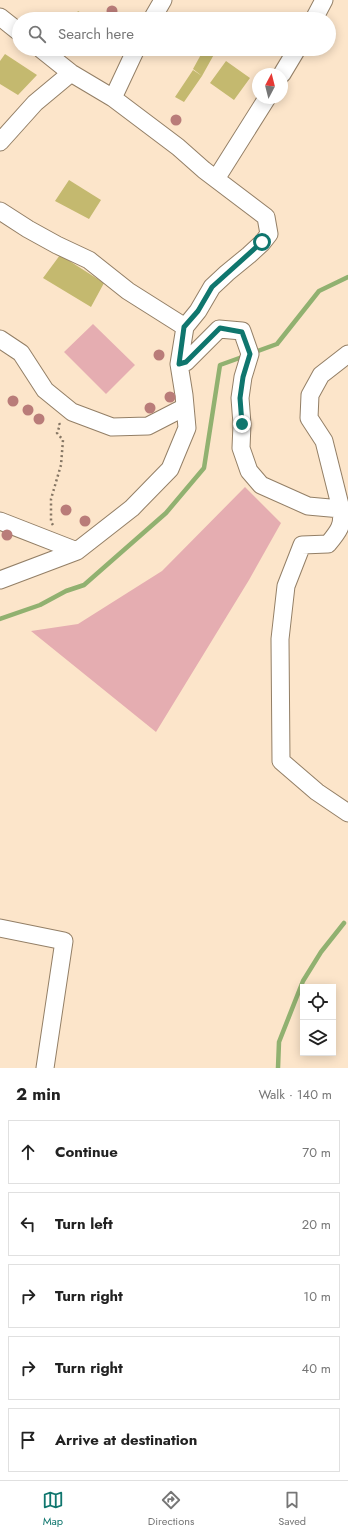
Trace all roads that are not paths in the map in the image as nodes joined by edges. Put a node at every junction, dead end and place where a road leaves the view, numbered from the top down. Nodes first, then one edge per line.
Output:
1 (163, 0) edge
2 (324, 0) edge
3 (156, 12) edge
4 (318, 12) edge
5 (0, 17) edge
6 (12, 26) edge
7 (50, 56) edge
8 (133, 56) edge
9 (293, 56) edge
10 (286, 68) edge
11 (71, 73) junction
12 (113, 98) junction
13 (263, 104) edge
14 (0, 142) edge
15 (216, 179) junction
16 (0, 211) edge
17 (184, 327) junction
18 (0, 339) edge
19 (348, 354) edge
20 (179, 364) junction
21 (185, 407) junction
22 (342, 509) junction
23 (0, 521) edge
24 (72, 549) junction
25 (0, 580) edge
26 (348, 813) edge
27 (0, 928) edge
28 (45, 1068) edge

1 - 3 street
2 - 4 street
5 - 6 street
7 - 11 street
8 - 12 street
9 - 10 street
11 - 12 street
11 - 14 street
12 - 15 street
13 - 15 street
15 - 17 street
16 - 17 street
17 - 20 street
18 - 21 street
19 - 22 street
20 - 21 street
20 - 22 street
21 - 24 street
22 - 26 street
23 - 24 street
24 - 25 street
27 - 28 street

